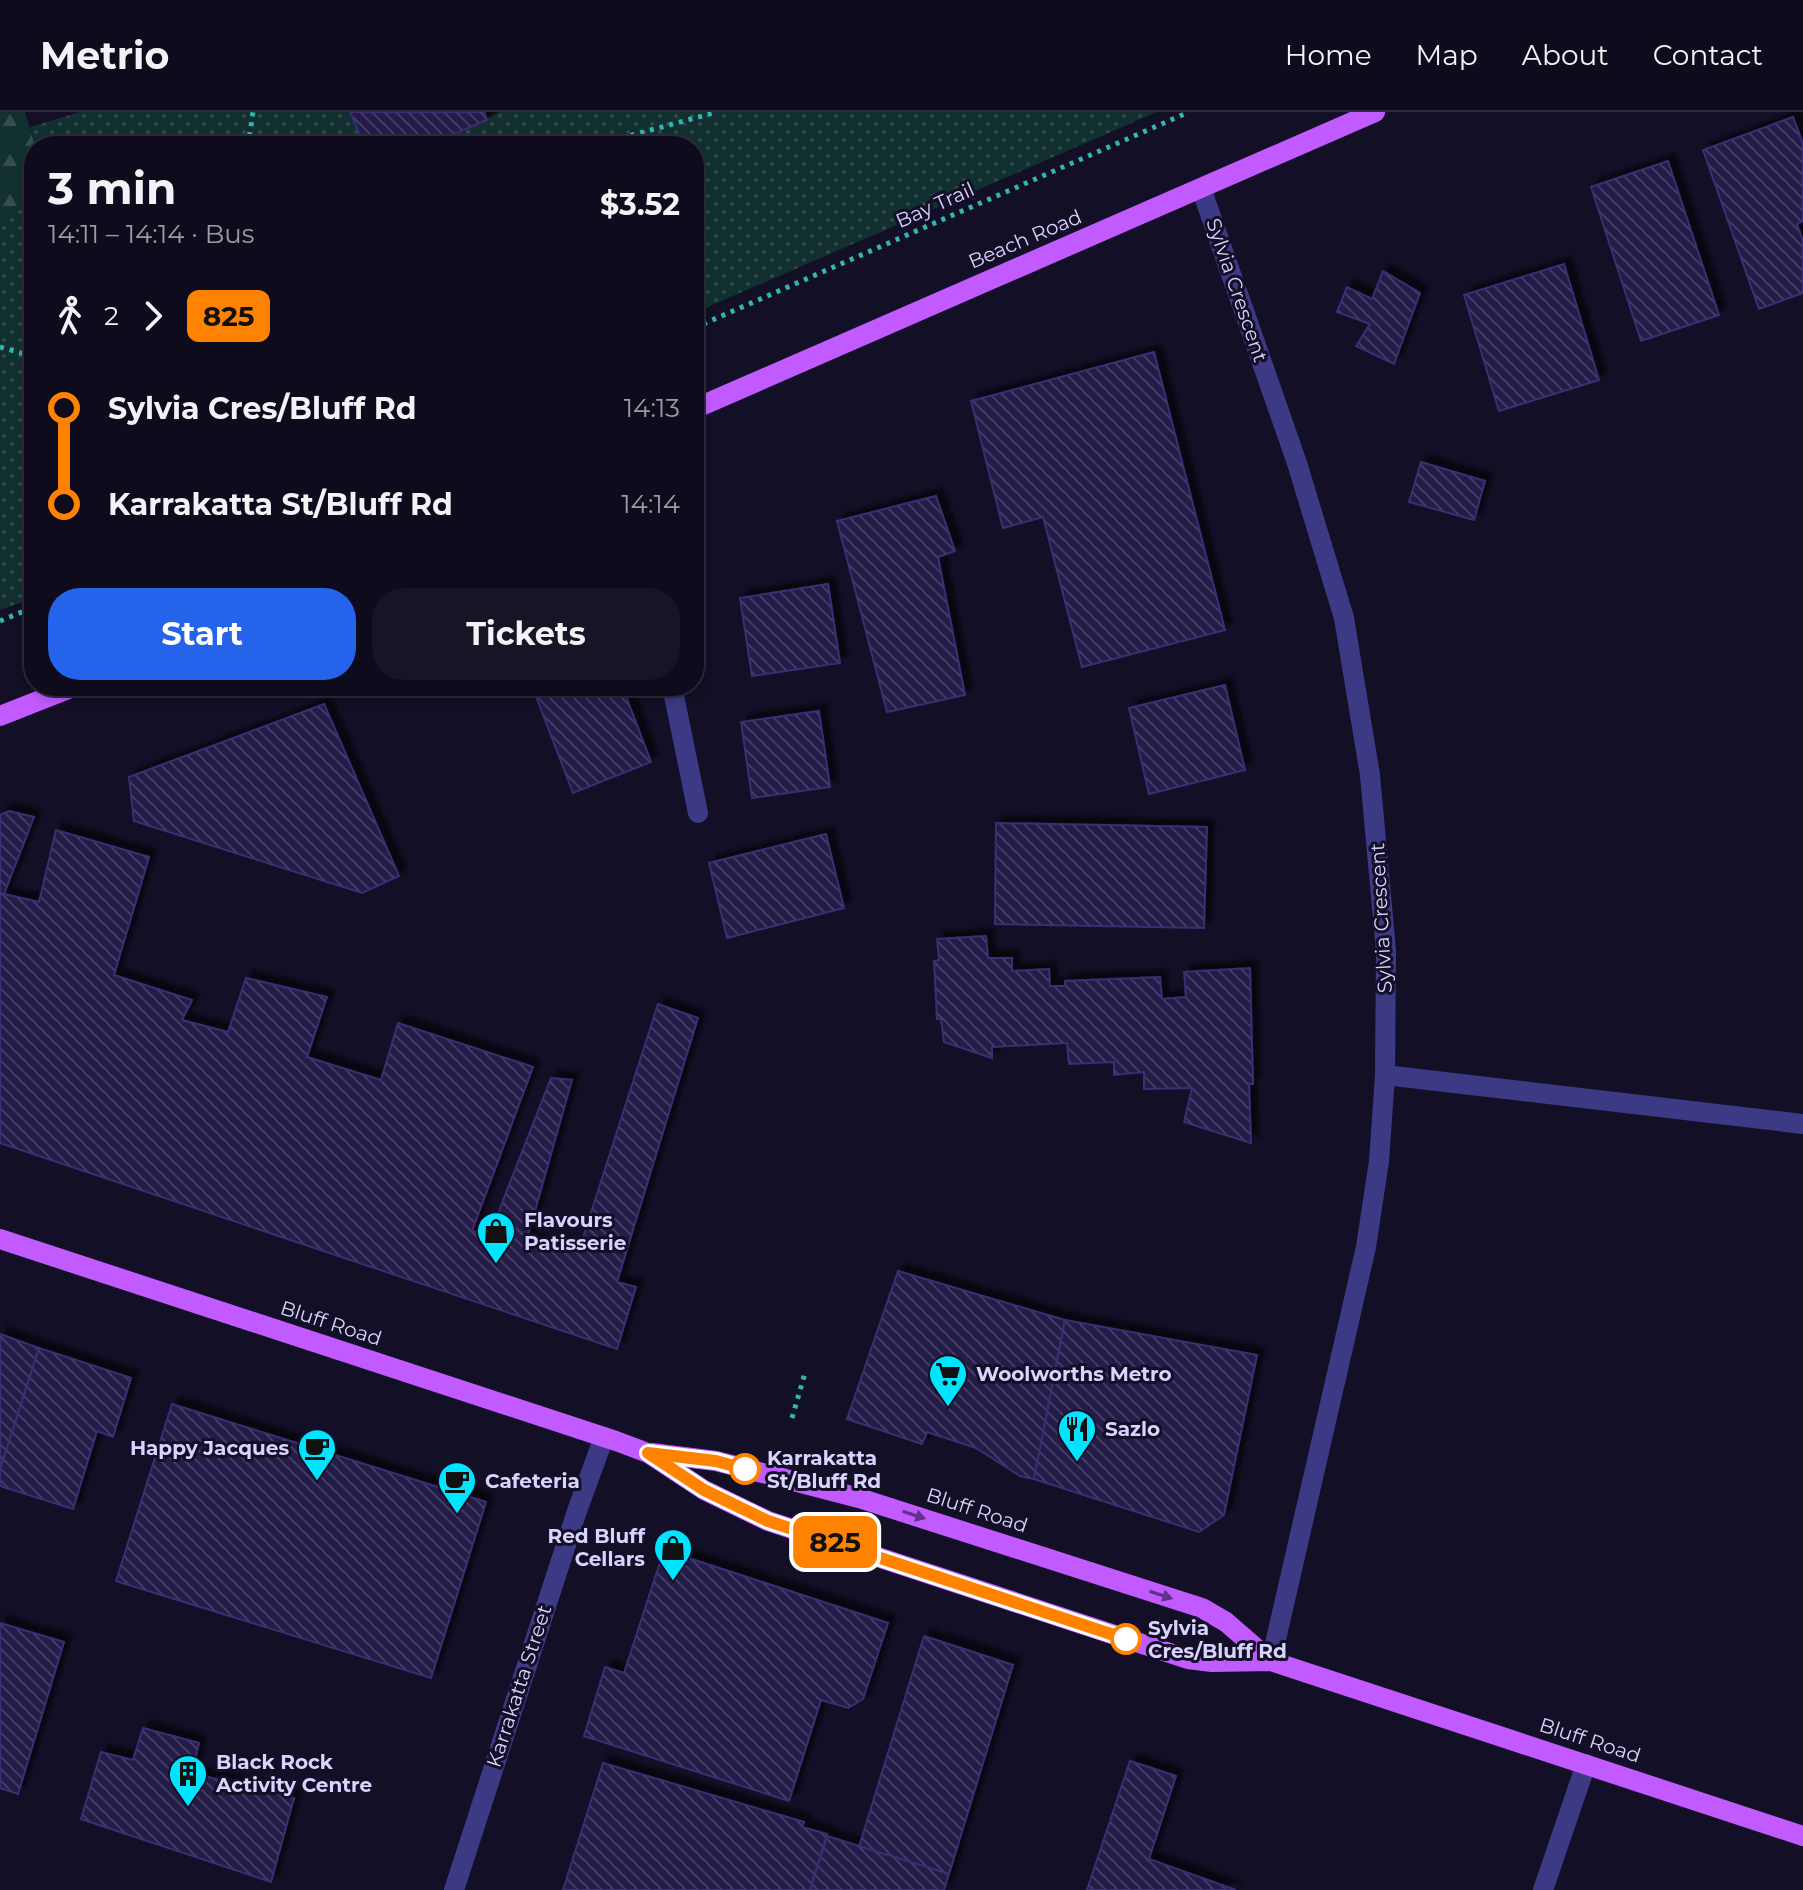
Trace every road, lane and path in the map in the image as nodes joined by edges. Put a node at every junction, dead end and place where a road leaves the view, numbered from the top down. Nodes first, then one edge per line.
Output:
1 (253, 112) edge
2 (717, 112) edge
3 (1189, 112) edge
4 (1375, 112) edge
5 (249, 136) edge
6 (629, 136) edge
7 (1201, 188) junction
8 (704, 324) edge
9 (0, 347) edge
10 (24, 354) edge
11 (704, 405) edge
12 (24, 611) edge
13 (0, 621) edge
14 (51, 696) edge
15 (674, 696) edge
16 (0, 716) edge
17 (698, 813) dead end
18 (1385, 1075) junction
19 (1803, 1124) edge
20 (0, 1239) edge
21 (805, 1373) dead end
22 (792, 1418) dead end
23 (604, 1437) junction
24 (648, 1453) junction
25 (1271, 1661) junction
26 (1586, 1764) junction
27 (1803, 1836) edge
28 (454, 1890) edge
29 (1543, 1890) edge

1 - 5 path
2 - 6 path
3 - 8 path, Bay Trail
4 - 7 main road, Beach Road
7 - 11 main road, Beach Road
7 - 18 street, Sylvia Crescent
9 - 10 path
12 - 13 path
14 - 16 main road
15 - 17 street
18 - 19 street
18 - 25 street, Sylvia Crescent
20 - 23 main road, Bluff Road
21 - 22 path
23 - 24 main road, Bluff Road
23 - 28 street, Karrakatta Street
24 - 25 main road, Bluff Road
24 -> 25 main road, Bluff Road
25 - 26 main road, Bluff Road
26 - 27 main road, Bluff Road
26 - 29 street

